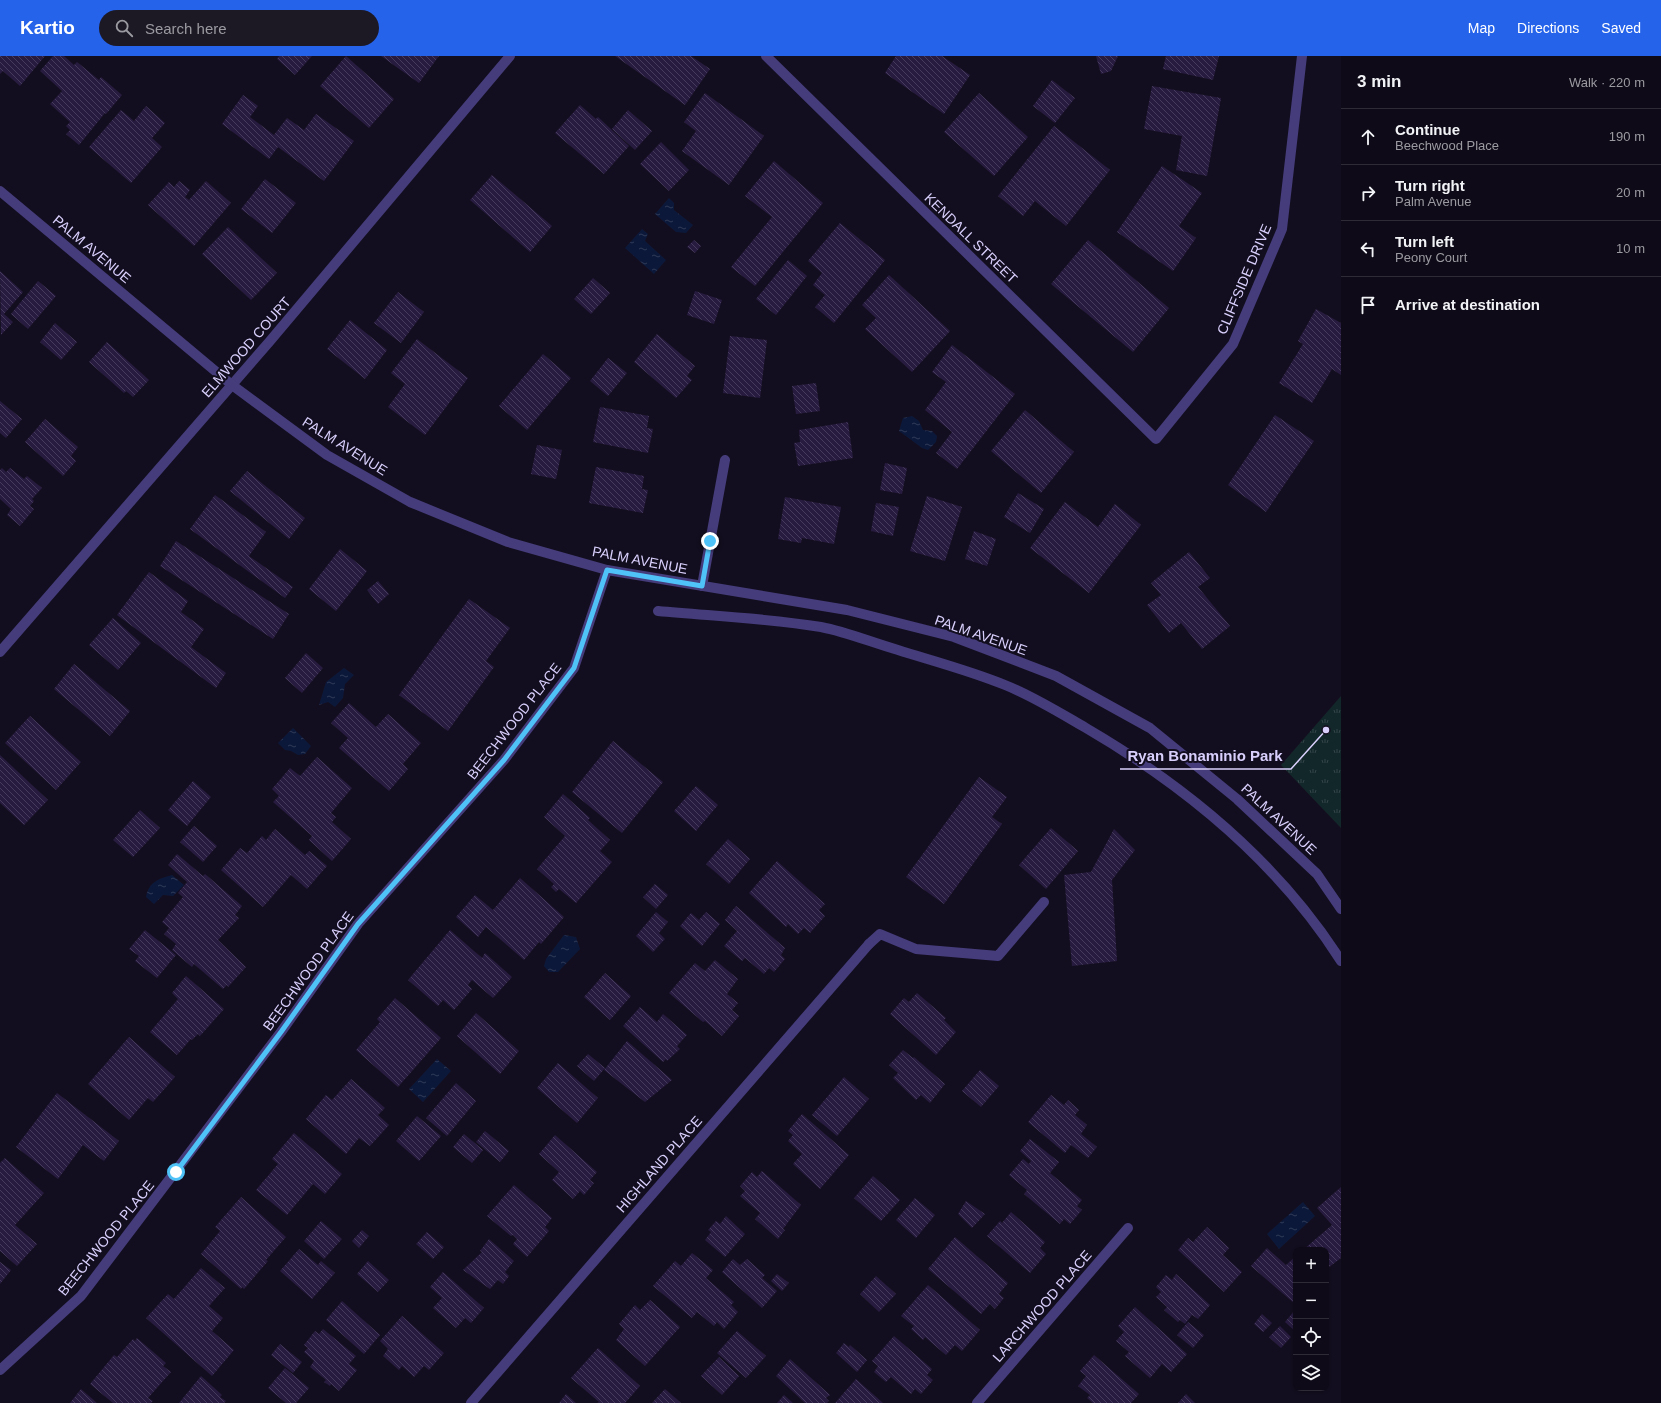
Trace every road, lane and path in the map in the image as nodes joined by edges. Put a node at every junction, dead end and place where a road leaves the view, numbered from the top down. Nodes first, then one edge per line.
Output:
1 (510, 56) edge
2 (766, 56) edge
3 (1302, 56) edge
4 (0, 191) edge
5 (232, 385) junction
6 (1156, 439) joint
7 (725, 460) dead end
8 (607, 570) junction
9 (702, 586) junction
10 (658, 611) dead end
11 (0, 652) edge
12 (1044, 902) dead end
13 (1341, 909) edge
14 (1341, 961) edge
15 (1128, 1228) dead end
16 (0, 1370) edge
17 (471, 1403) edge
18 (977, 1403) edge

1 - 5 street, ELMWOOD COURT
2 - 6 street, KENDALL STREET
3 - 6 street, CLIFFSIDE DRIVE
4 - 5 street, PALM AVENUE
5 - 8 street, PALM AVENUE
5 - 11 street, ELMWOOD COURT
7 - 9 street
8 - 9 street, PALM AVENUE
8 - 16 street, BEECHWOOD PLACE
9 - 13 street, PALM AVENUE
10 - 14 street
12 - 17 street, HIGHLAND PLACE
15 - 18 street, LARCHWOOD PLACE

